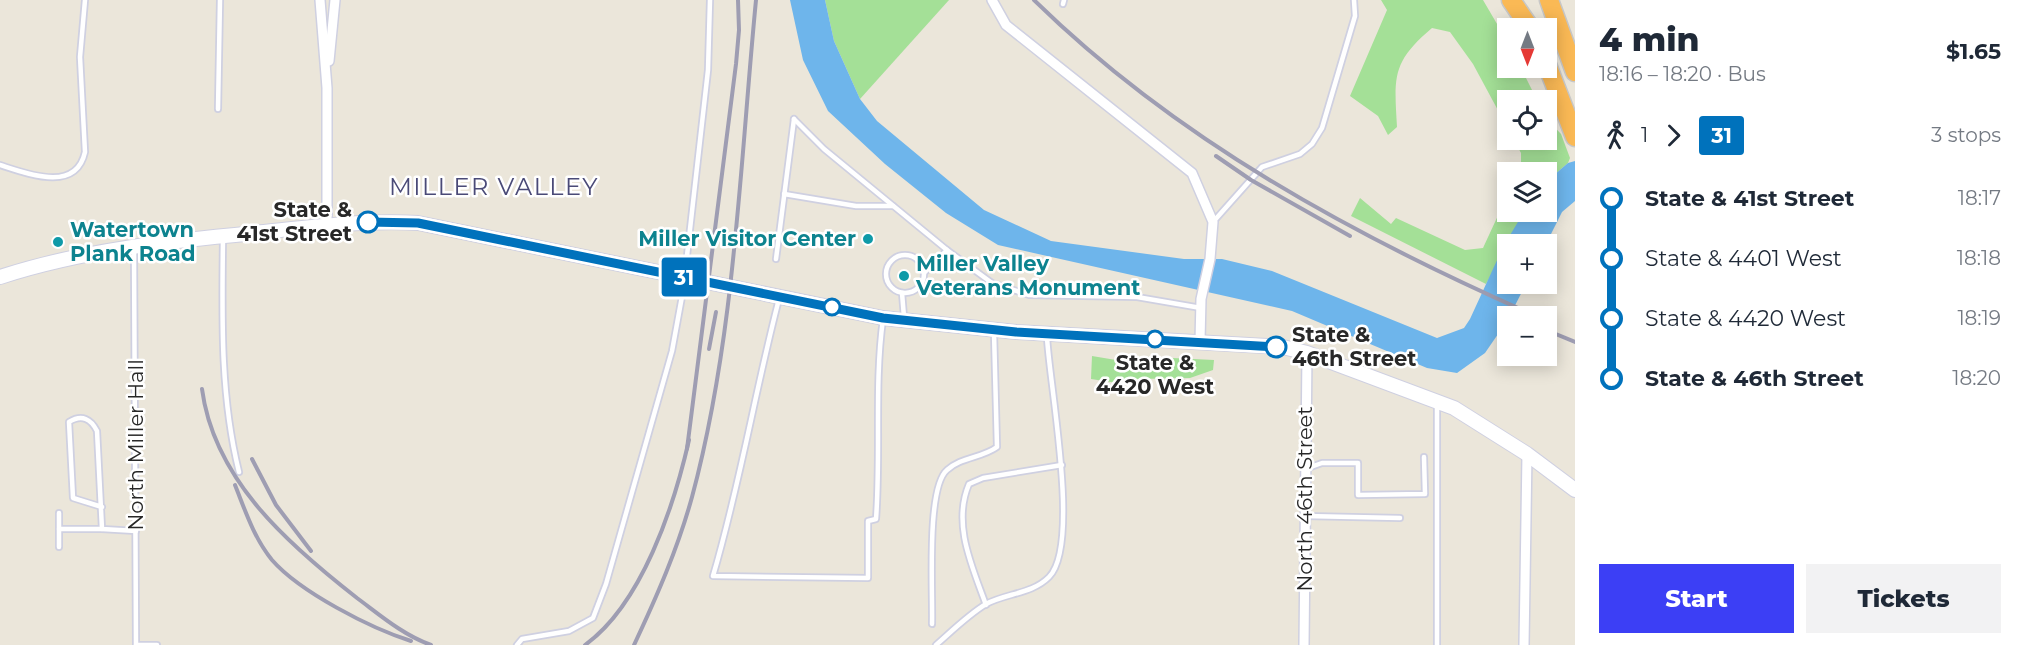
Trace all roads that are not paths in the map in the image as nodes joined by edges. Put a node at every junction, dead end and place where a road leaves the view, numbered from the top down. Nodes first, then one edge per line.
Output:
1 (86, 0) edge
2 (220, 0) edge
3 (321, 0) edge
4 (335, 0) edge
5 (710, 0) edge
6 (992, 0) edge
7 (1354, 0) edge
8 (1511, 0) edge
9 (1550, 0) edge
10 (1523, 18) edge
11 (1575, 72) edge
12 (1553, 78) edge
13 (327, 88) junction
14 (218, 110) dead end
15 (1575, 137) edge
16 (0, 165) edge
17 (784, 194) junction
18 (893, 206) junction
19 (1213, 222) junction
20 (327, 226) junction
21 (224, 236) junction
22 (134, 246) junction
23 (947, 250) junction
24 (776, 259) dead end
25 (924, 273) junction
26 (0, 277) edge
27 (685, 277) junction
28 (902, 293) junction
29 (780, 296) junction
30 (1201, 303) junction
31 (883, 318) junction
32 (904, 320) junction
33 (994, 330) junction
34 (1047, 334) junction
35 (1200, 341) junction
36 (1307, 353) junction
37 (1437, 402) junction
38 (1527, 454) junction
39 (1424, 457) dead end
40 (1062, 465) junction
41 (1305, 470) junction
42 (238, 472) dead end
43 (1575, 490) edge
44 (102, 507) junction
45 (59, 513) dead end
46 (1305, 516) junction
47 (1400, 518) dead end
48 (59, 529) junction
49 (102, 529) junction
50 (136, 531) junction
51 (59, 547) dead end
52 (986, 605) junction
53 (932, 624) dead end
54 (136, 645) edge
55 (156, 645) edge
56 (518, 645) edge
57 (936, 645) edge
58 (1304, 645) edge
59 (1437, 645) edge
60 (1524, 645) edge

1 - 16 lane
2 - 14 lane
3 - 13 street
4 - 13 street
5 - 27 lane
6 - 19 street
7 - 19 lane
8 - 10 highway
9 - 11 highway
12 - 15 highway
13 - 20 street
17 - 18 lane
17 - 18 lane
17 - 24 lane
18 - 23 lane
19 - 30 street
20 - 21 main road
20 - 27 main road
21 - 22 main road
21 - 42 lane
22 - 26 main road
22 - 50 lane, North Miller Hall
23 - 25 lane
23 - 30 lane
25 - 28 lane
25 - 28 lane
27 - 29 main road
27 - 56 lane
28 - 32 lane
29 - 31 main road
29 - 31 lane
30 - 35 street
31 - 32 main road
32 - 33 main road
33 - 34 main road
33 - 53 lane
34 - 35 main road
34 - 40 lane
35 - 36 main road
36 - 37 main road
36 - 41 street, North 46th Street
37 - 38 main road
37 - 59 lane
38 - 43 main road
38 - 60 street
39 - 41 lane
40 - 52 lane
40 - 52 lane
41 - 46 street, North 46th Street
44 - 44 lane
44 - 49 lane
45 - 48 lane
46 - 47 lane
46 - 58 street, North 46th Street
48 - 49 lane
48 - 51 lane
49 - 50 lane
50 - 54 lane, North Miller Hall
52 - 57 lane
54 - 55 lane

